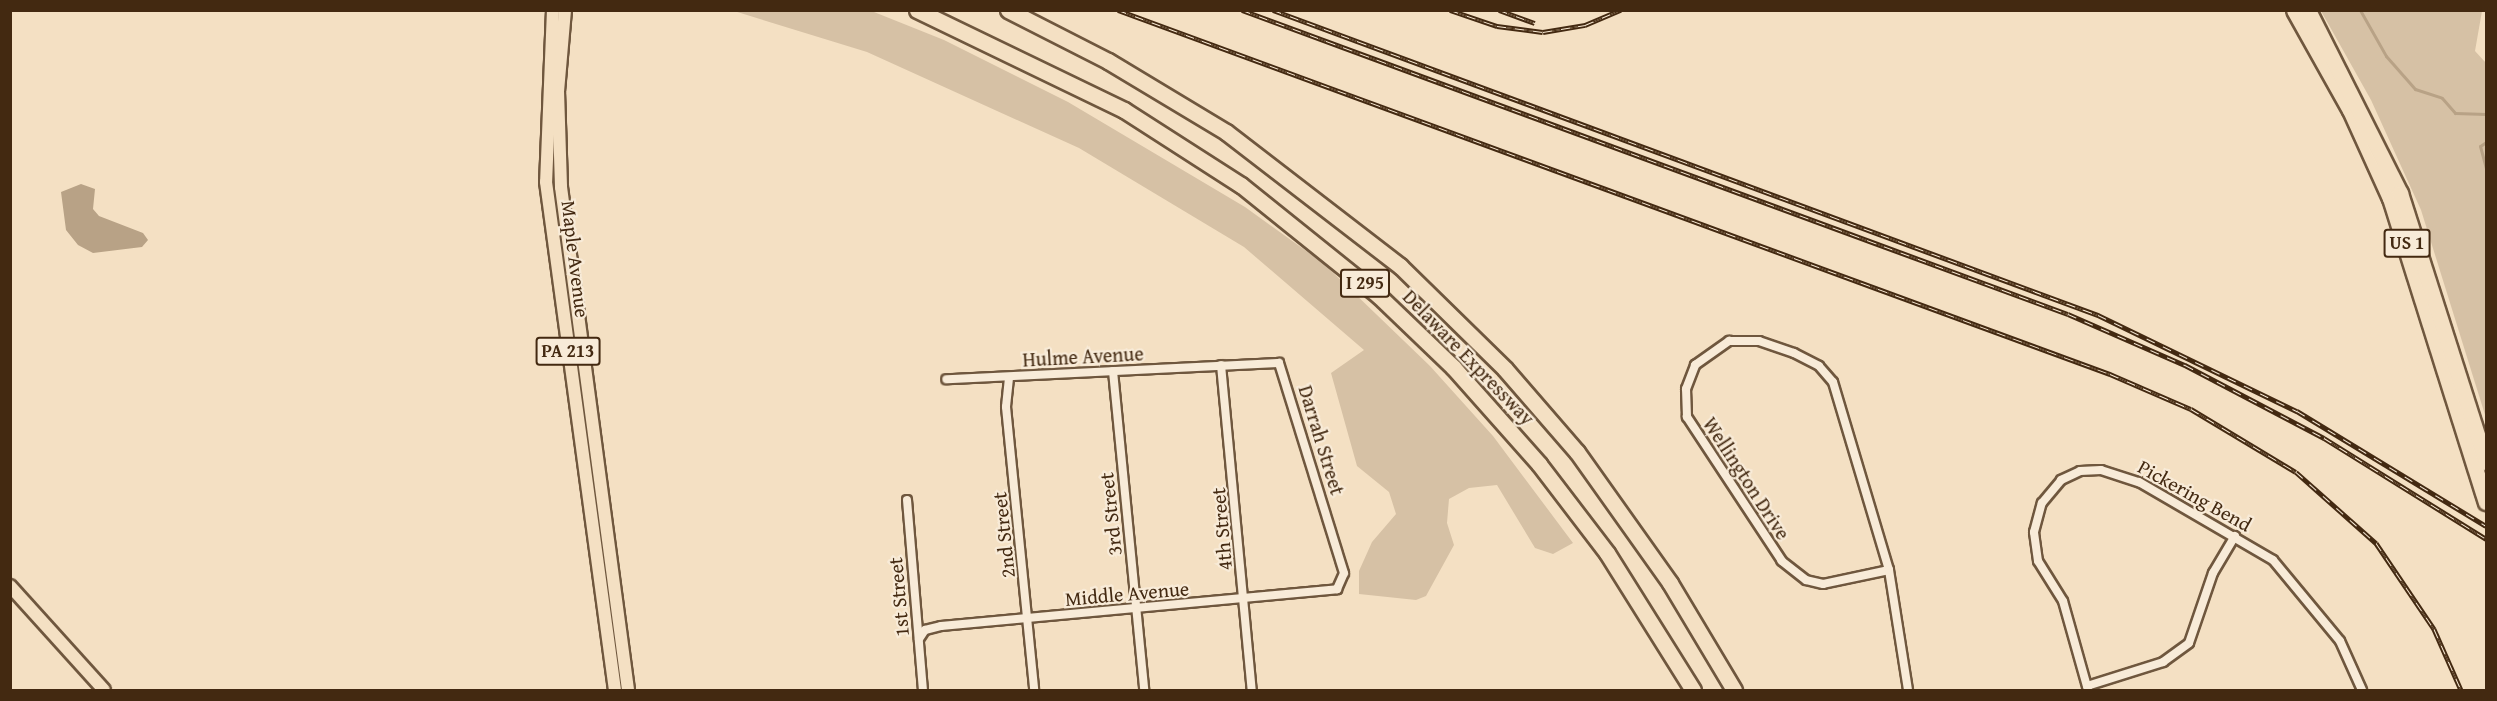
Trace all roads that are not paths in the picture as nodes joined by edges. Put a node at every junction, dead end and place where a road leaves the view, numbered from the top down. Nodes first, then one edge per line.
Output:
1 (554, 10) edge
2 (565, 10) edge
3 (918, 10) edge
4 (1008, 10) edge
5 (2294, 10) edge
6 (2308, 10) edge
7 (1221, 365) junction
8 (1113, 371) junction
9 (1009, 378) junction
10 (946, 379) dead end
11 (2487, 463) edge
12 (2485, 496) edge
13 (907, 500) dead end
14 (2235, 536) junction
15 (1889, 570) junction
16 (1341, 584) joint
17 (10, 586) edge
18 (1243, 598) junction
19 (1136, 609) junction
20 (1027, 619) junction
21 (919, 639) junction
22 (2088, 688) edge
23 (104, 690) edge
24 (615, 690) edge
25 (628, 690) edge
26 (923, 690) edge
27 (1034, 690) edge
28 (1144, 690) edge
29 (1252, 690) edge
30 (1693, 690) edge
31 (1734, 690) edge
32 (1908, 690) edge
33 (2362, 690) edge

1 - 24 main road, Maple Avenue / PA 213
2 - 25 main road, Maple Avenue / PA 213
3 - 30 highway, Delaware Expressway / I 295
4 - 31 highway, Delaware Expressway / I 295
5 - 12 highway, US 1
6 - 11 highway, US 1
7 - 8 street, Hulme Avenue
7 - 16 street, Darrah Street
7 - 18 street, 4th Street
8 - 9 street, Hulme Avenue
8 - 19 street, 3rd Street
9 - 10 street, Hulme Avenue
9 - 20 street, 2nd Street
13 - 21 street, 1st Street
14 - 22 street
14 - 22 street, Pickering Bend
14 - 33 street, Pickering Bend
15 - 15 street, Wellington Drive
15 - 32 street, Wellington Drive
16 - 18 street, Middle Avenue
17 - 23 main road
18 - 19 street, Middle Avenue
18 - 29 street, 4th Street
19 - 20 street, Middle Avenue
19 - 28 street, 3rd Street
20 - 21 street, Middle Avenue
20 - 27 street, 2nd Street
21 - 26 street, 1st Street

